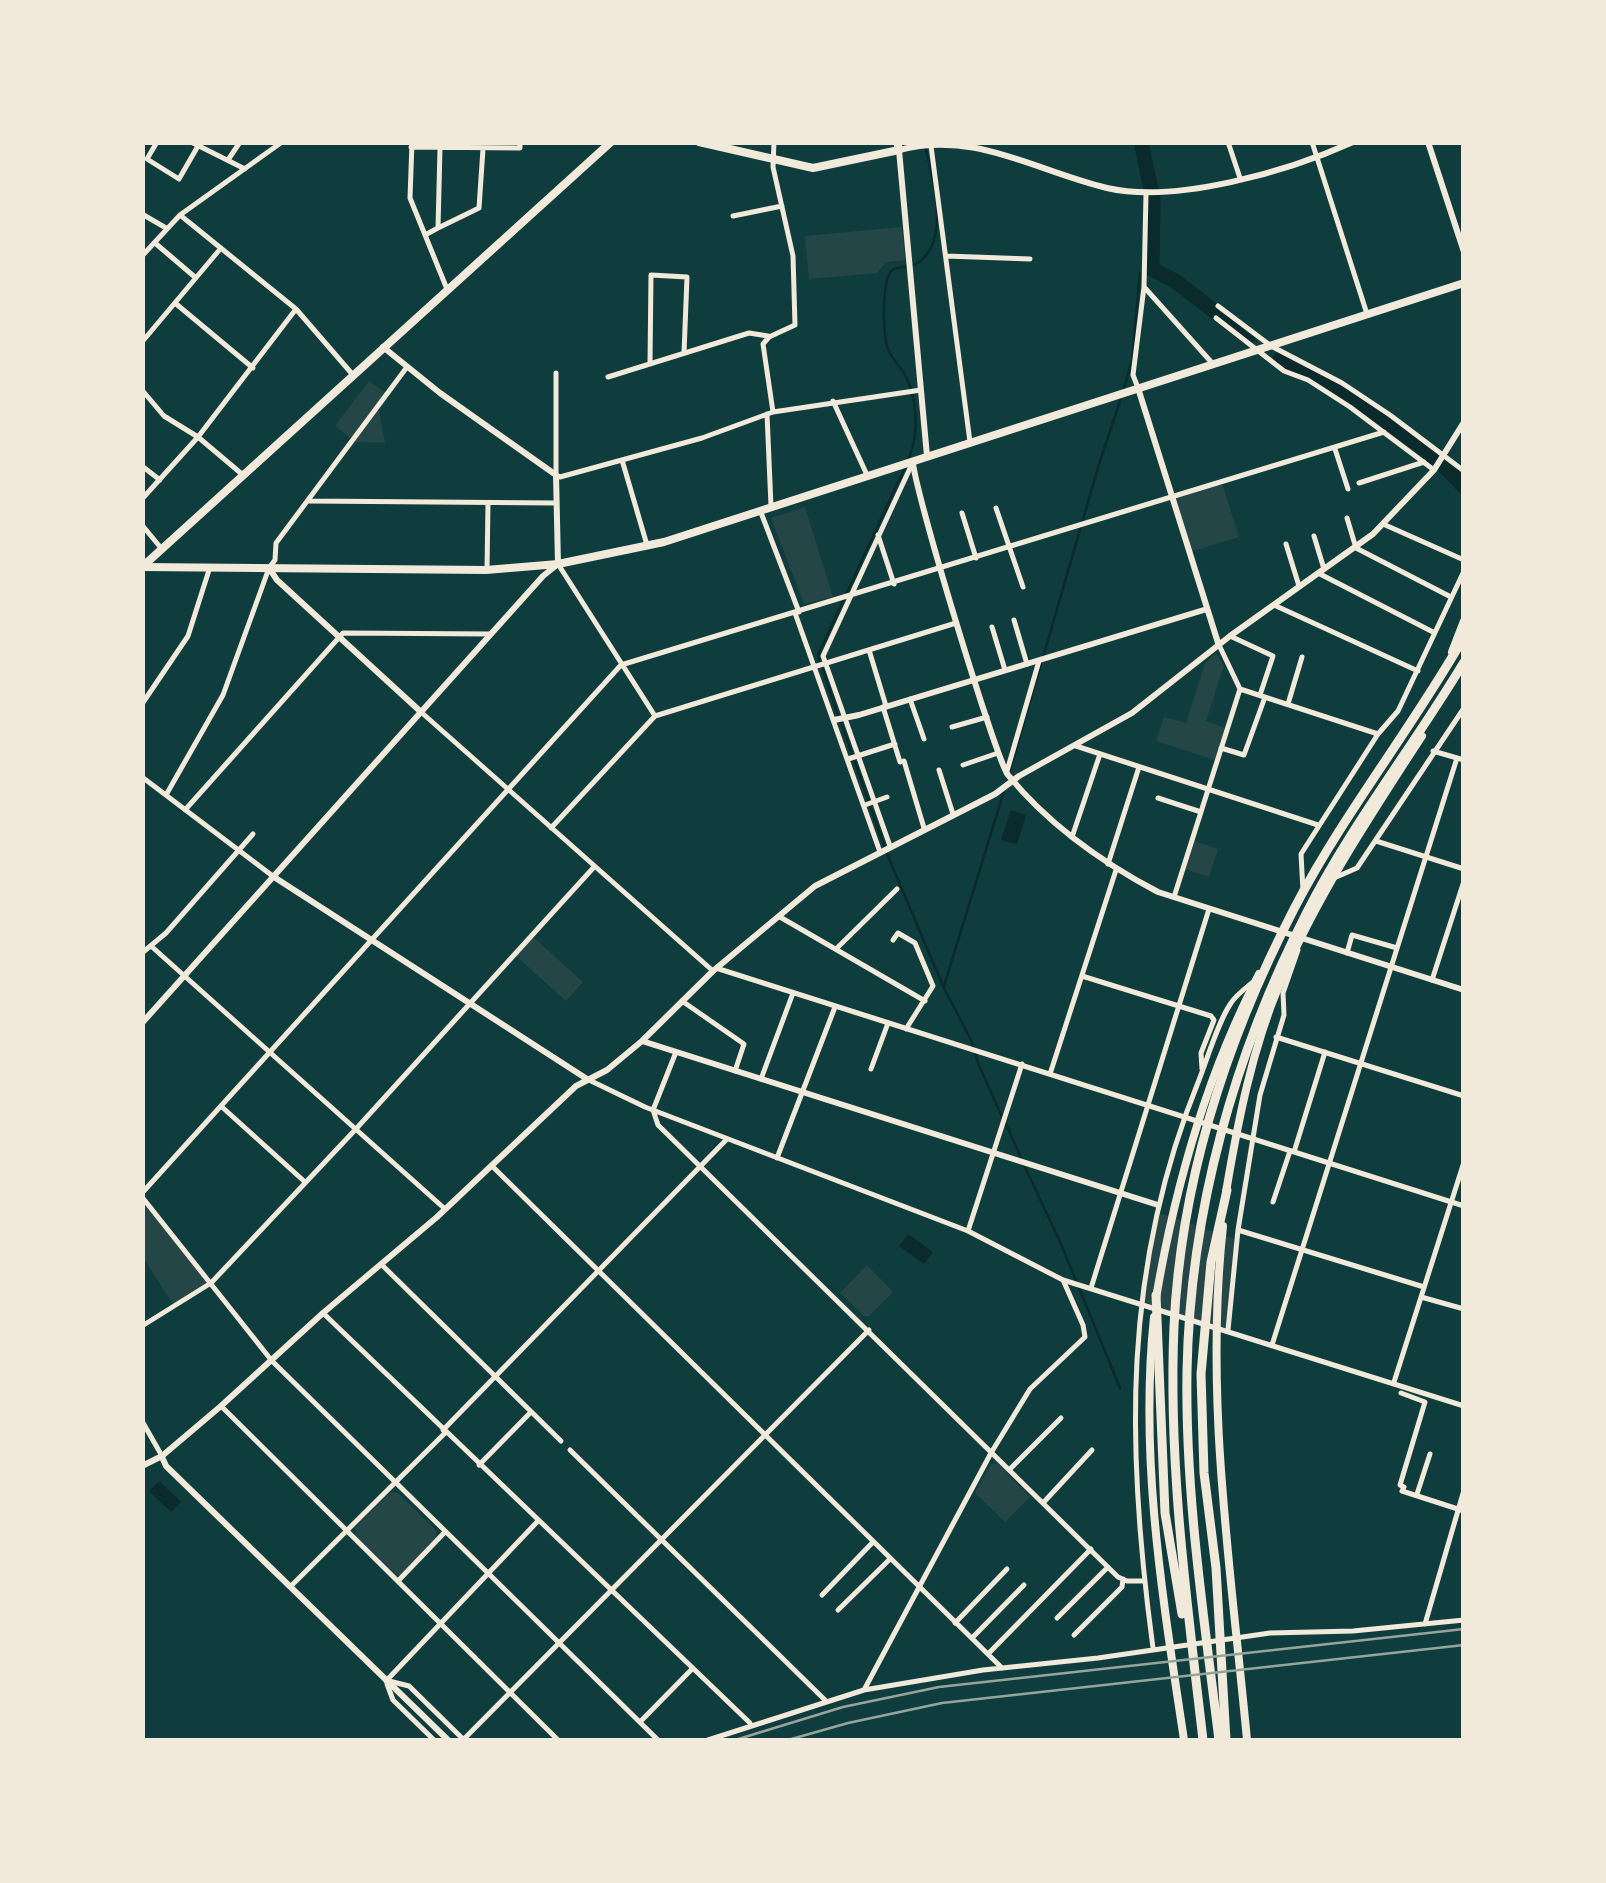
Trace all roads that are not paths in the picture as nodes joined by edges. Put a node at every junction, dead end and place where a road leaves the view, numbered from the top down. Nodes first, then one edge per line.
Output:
1 (157, 142) edge
2 (240, 142) edge
3 (282, 142) edge
4 (520, 142) edge
5 (611, 142) edge
6 (699, 142) edge
7 (774, 142) edge
8 (1228, 142) edge
9 (1312, 142) edge
10 (1354, 142) edge
11 (1428, 142) edge
12 (195, 144) edge
13 (412, 144) edge
14 (969, 144) edge
15 (723, 146) edge
16 (898, 146) edge
17 (931, 146) junction
18 (440, 148) junction
19 (483, 149) junction
20 (1317, 158) junction
21 (228, 160) junction
22 (773, 161) junction
23 (246, 169) junction
24 (1240, 178) junction
25 (1147, 194) junction
26 (782, 206) junction
27 (142, 214) edge
28 (180, 214) junction
29 (733, 216) dead end
30 (166, 228) junction
31 (438, 228) junction
32 (425, 235) junction
33 (155, 243) junction
34 (221, 248) junction
35 (1464, 252) edge
36 (142, 256) edge
37 (946, 256) junction
38 (1030, 259) dead end
39 (196, 278) junction
40 (1464, 284) edge
41 (1144, 287) junction
42 (447, 289) junction
43 (174, 304) junction
44 (1218, 306) dead end
45 (296, 309) junction
46 (1368, 314) junction
47 (1216, 318) dead end
48 (768, 337) junction
49 (142, 342) edge
50 (1272, 346) junction
51 (383, 347) junction
52 (1258, 350) junction
53 (684, 353) junction
54 (650, 364) junction
55 (1213, 364) junction
56 (407, 367) junction
57 (253, 368) junction
58 (556, 372) dead end
59 (352, 376) junction
60 (608, 377) dead end
61 (1138, 388) junction
62 (142, 390) edge
63 (918, 391) junction
64 (833, 401) junction
65 (770, 413) junction
66 (1464, 422) edge
67 (1384, 432) junction
68 (198, 437) junction
69 (970, 442) junction
70 (1335, 448) junction
71 (1443, 454) junction
72 (927, 456) junction
73 (622, 460) junction
74 (909, 462) junction
75 (1424, 462) junction
76 (142, 466) edge
77 (1434, 470) junction
78 (1464, 471) edge
79 (867, 475) junction
80 (243, 476) junction
81 (558, 476) junction
82 (160, 480) junction
83 (1358, 483) dead end
84 (1348, 489) dead end
85 (1172, 498) junction
86 (142, 500) edge
87 (309, 501) junction
88 (488, 502) junction
89 (556, 503) junction
90 (772, 506) junction
91 (996, 508) dead end
92 (760, 510) junction
93 (962, 513) dead end
94 (1348, 518) dead end
95 (1383, 524) junction
96 (142, 525) edge
97 (878, 535) junction
98 (1314, 536) dead end
99 (1286, 544) dead end
100 (647, 546) junction
101 (1009, 548) junction
102 (1356, 548) junction
103 (164, 550) junction
104 (976, 559) junction
105 (1464, 560) edge
106 (558, 564) junction
107 (142, 567) edge
108 (210, 568) junction
109 (269, 568) junction
110 (942, 569) junction
111 (486, 570) junction
112 (1321, 571) junction
113 (1464, 571) edge
114 (894, 584) junction
115 (1299, 586) junction
116 (1022, 587) dead end
117 (851, 596) junction
118 (1451, 597) junction
119 (1274, 605) junction
120 (1206, 609) junction
121 (797, 613) junction
122 (1014, 620) dead end
123 (958, 622) junction
124 (1464, 622) edge
125 (992, 627) dead end
126 (1433, 632) junction
127 (492, 634) junction
128 (1230, 636) junction
129 (340, 637) junction
130 (1464, 640) edge
131 (1219, 646) junction
132 (869, 650) junction
133 (1302, 657) dead end
134 (1039, 661) junction
135 (1028, 664) junction
136 (621, 665) junction
137 (820, 665) junction
138 (1464, 668) edge
139 (1005, 670) junction
140 (1418, 670) junction
141 (975, 679) junction
142 (1442, 679) junction
143 (1240, 689) junction
144 (1262, 696) junction
145 (910, 699) junction
146 (142, 704) edge
147 (1288, 704) junction
148 (885, 707) junction
149 (1464, 708) edge
150 (422, 712) junction
151 (655, 716) junction
152 (844, 718) junction
153 (987, 718) junction
154 (834, 720) junction
155 (952, 727) dead end
156 (1378, 734) junction
157 (924, 739) dead end
158 (894, 744) junction
159 (1076, 746) junction
160 (1221, 748) junction
161 (1433, 751) junction
162 (999, 752) junction
163 (1100, 754) junction
164 (858, 756) junction
165 (848, 758) junction
166 (1460, 759) edge
167 (963, 765) dead end
168 (1139, 768) junction
169 (939, 770) dead end
170 (864, 775) junction
171 (142, 777) edge
172 (1010, 778) junction
173 (856, 779) junction
174 (509, 790) junction
175 (1208, 790) junction
176 (166, 795) junction
177 (887, 798) dead end
178 (1158, 798) dead end
179 (874, 802) junction
180 (865, 804) junction
181 (185, 810) junction
182 (1201, 812) junction
183 (953, 814) junction
184 (1318, 826) junction
185 (552, 828) junction
186 (924, 828) junction
187 (253, 834) dead end
188 (1072, 837) junction
189 (1374, 841) junction
190 (890, 846) junction
191 (239, 851) junction
192 (881, 852) junction
193 (1426, 857) junction
194 (1108, 864) junction
195 (594, 867) junction
196 (1464, 869) edge
197 (1116, 870) junction
198 (274, 878) junction
199 (1332, 879) junction
200 (1464, 881) edge
201 (897, 890) dead end
202 (1303, 894) junction
203 (1174, 897) junction
204 (1209, 909) junction
205 (780, 917) junction
206 (1281, 931) junction
207 (1301, 937) junction
208 (372, 940) junction
209 (893, 940) dead end
210 (152, 946) junction
211 (1397, 948) junction
212 (836, 949) junction
213 (1347, 953) junction
214 (142, 954) edge
215 (1391, 968) junction
216 (714, 970) junction
217 (184, 976) junction
218 (1082, 976) junction
219 (1255, 980) junction
220 (1432, 980) junction
221 (1464, 990) edge
222 (794, 993) junction
223 (682, 1001) junction
224 (924, 1001) junction
225 (470, 1004) junction
226 (1178, 1006) junction
227 (835, 1007) junction
228 (142, 1023) edge
229 (888, 1023) junction
230 (906, 1029) junction
231 (1276, 1036) junction
232 (642, 1041) junction
233 (676, 1052) junction
234 (1325, 1052) junction
235 (271, 1054) junction
236 (1360, 1062) junction
237 (1022, 1064) junction
238 (871, 1069) dead end
239 (734, 1070) junction
240 (1202, 1072) junction
241 (1050, 1074) junction
242 (587, 1079) junction
243 (762, 1079) junction
244 (803, 1092) junction
245 (1464, 1096) edge
246 (1148, 1106) junction
247 (222, 1107) junction
248 (654, 1110) junction
249 (1184, 1117) junction
250 (355, 1130) junction
251 (728, 1138) junction
252 (1252, 1139) junction
253 (1292, 1151) junction
254 (993, 1152) junction
255 (777, 1158) junction
256 (1464, 1162) edge
257 (1329, 1163) junction
258 (492, 1166) junction
259 (701, 1167) junction
260 (306, 1183) junction
261 (1226, 1190) junction
262 (1120, 1193) junction
263 (142, 1195) edge
264 (1272, 1202) dead end
265 (1451, 1202) junction
266 (1158, 1205) junction
267 (1464, 1206) edge
268 (445, 1210) junction
269 (1238, 1230) junction
270 (968, 1231) junction
271 (1300, 1251) junction
272 (382, 1266) junction
273 (598, 1271) junction
274 (1066, 1281) junction
275 (212, 1282) junction
276 (1424, 1287) junction
277 (1091, 1288) junction
278 (1156, 1295) junction
279 (1421, 1297) junction
280 (1139, 1306) junction
281 (1464, 1309) edge
282 (323, 1313) junction
283 (142, 1326) edge
284 (869, 1330) junction
285 (1228, 1332) junction
286 (1272, 1345) junction
287 (272, 1361) junction
288 (494, 1376) junction
289 (1394, 1382) junction
290 (1402, 1393) dead end
291 (221, 1406) junction
292 (1464, 1406) edge
293 (532, 1412) junction
294 (1060, 1418) dead end
295 (142, 1421) edge
296 (444, 1431) junction
297 (765, 1435) junction
298 (561, 1442) dead end
299 (570, 1450) dead end
300 (1092, 1450) dead end
301 (991, 1453) junction
302 (1430, 1454) dead end
303 (162, 1456) junction
304 (479, 1465) junction
305 (142, 1466) edge
306 (1009, 1470) junction
307 (394, 1482) junction
308 (1464, 1490) edge
309 (1416, 1496) junction
310 (1042, 1502) junction
311 (1460, 1510) edge
312 (537, 1522) junction
313 (346, 1530) junction
314 (445, 1532) junction
315 (662, 1539) junction
316 (873, 1542) junction
317 (1091, 1550) junction
318 (890, 1559) junction
319 (1108, 1566) junction
320 (1007, 1568) dead end
321 (487, 1574) junction
322 (1123, 1579) junction
323 (398, 1581) junction
324 (1144, 1581) junction
325 (1024, 1585) dead end
326 (919, 1587) junction
327 (289, 1588) junction
328 (612, 1590) junction
329 (822, 1595) dead end
330 (838, 1610) dead end
331 (1057, 1618) dead end
332 (1464, 1620) edge
333 (955, 1622) junction
334 (440, 1623) junction
335 (1425, 1624) junction
336 (1074, 1635) dead end
337 (972, 1638) junction
338 (558, 1644) junction
339 (1153, 1648) junction
340 (988, 1654) junction
341 (693, 1668) junction
342 (1002, 1668) junction
343 (386, 1681) junction
344 (864, 1690) junction
345 (510, 1692) junction
346 (1198, 1696) junction
347 (826, 1701) junction
348 (640, 1722) junction
349 (751, 1724) junction
350 (434, 1740) edge
351 (448, 1740) edge
352 (464, 1740) edge
353 (558, 1740) edge
354 (658, 1740) edge
355 (708, 1740) edge
356 (1184, 1740) edge
357 (1203, 1740) edge
358 (1222, 1740) edge
359 (1247, 1740) edge

1 - 12 street
2 - 21 street
3 - 23 street
4 - 19 street
5 - 42 main road
6 - 15 main road
7 - 22 street
8 - 24 street
9 - 20 street
10 - 20 street
11 - 35 street
12 - 21 street
13 - 18 street
13 - 32 street
14 - 17 street
14 - 25 street
15 - 22 main road
16 - 17 street
16 - 22 main road
16 - 63 street
17 - 37 street
18 - 19 street
18 - 31 street
19 - 31 street
20 - 24 street
20 - 46 street
21 - 23 street
22 - 26 street
23 - 28 street
24 - 25 street
25 - 41 street
26 - 29 street
26 - 48 street
27 - 30 street
28 - 30 street
28 - 34 street
30 - 33 street
31 - 32 street
32 - 42 street
33 - 36 street
33 - 39 street
34 - 39 street
34 - 45 street
37 - 38 street
37 - 69 street
39 - 43 street
40 - 46 main road
41 - 55 street
41 - 61 street
42 - 51 main road
43 - 49 street
43 - 57 street
44 - 50 street
45 - 57 street
45 - 59 street
46 - 50 main road
47 - 52 street
48 - 53 street
48 - 65 street
50 - 52 main road
50 - 71 street
51 - 56 street
51 - 59 main road
52 - 55 main road
52 - 67 street
53 - 54 street
53 - 54 street
54 - 60 street
55 - 61 main road
56 - 81 street
56 - 87 street
57 - 68 street
58 - 81 street
59 - 80 main road
61 - 69 main road
61 - 85 street
62 - 68 street
63 - 64 street
63 - 72 street
64 - 65 street
64 - 79 street
65 - 73 street
65 - 90 street
66 - 71 street
67 - 70 street
67 - 75 street
68 - 80 street
68 - 82 street
69 - 72 main road
70 - 84 street
70 - 85 street
71 - 77 street
71 - 78 street
72 - 74 main road
73 - 81 street
73 - 100 street
74 - 79 main road
74 - 97 street
74 - 110 street
75 - 77 street
75 - 83 street
76 - 82 street
77 - 95 street
79 - 90 main road
80 - 103 main road
81 - 89 street
82 - 86 street
85 - 101 street
85 - 120 street
87 - 88 street
87 - 109 street
88 - 89 street
88 - 111 street
89 - 106 street
90 - 92 main road
91 - 101 street
92 - 100 main road
92 - 121 street
93 - 104 street
94 - 102 street
95 - 102 street
95 - 105 street
96 - 103 street
97 - 114 street
97 - 117 street
98 - 112 street
99 - 115 street
100 - 106 main road
101 - 104 street
101 - 116 street
102 - 112 street
102 - 118 street
103 - 107 main road
104 - 110 street
106 - 111 main road
106 - 127 street
106 - 136 street
107 - 108 main road
108 - 109 main road
108 - 146 street
109 - 111 main road
109 - 129 street
109 - 176 street
110 - 114 street
110 - 123 street
112 - 115 street
112 - 126 street
113 - 118 street
114 - 117 street
115 - 119 street
117 - 121 street
117 - 137 street
118 - 126 street
119 - 128 street
119 - 140 street
120 - 131 street
120 - 134 street
121 - 136 street
121 - 137 street
122 - 135 street
123 - 132 street
123 - 141 street
124 - 142 main road
125 - 139 street
126 - 140 street
127 - 129 street
127 - 150 street
128 - 131 street
128 - 144 street
129 - 150 street
129 - 181 street
130 - 142 main road
130 - 346 highway
131 - 143 street
131 - 159 street
132 - 137 street
132 - 148 street
133 - 147 street
134 - 135 street
134 - 172 street
135 - 139 street
136 - 151 street
136 - 174 street
137 - 151 street
137 - 152 street
137 - 154 street
138 - 199 main road
138 - 358 highway
139 - 141 street
140 - 156 street
141 - 145 street
141 - 153 street
142 - 202 main road
143 - 144 street
143 - 160 street
144 - 147 street
144 - 160 street
145 - 148 street
145 - 157 street
147 - 156 street
148 - 152 street
148 - 158 street
149 - 161 street
150 - 174 street
150 - 198 street
151 - 185 street
152 - 154 street
152 - 164 street
153 - 155 street
153 - 162 street
154 - 165 street
156 - 184 street
158 - 164 street
158 - 186 street
159 - 163 street
159 - 172 street
160 - 175 street
161 - 166 street
161 - 189 street
162 - 167 street
162 - 172 street
163 - 168 street
163 - 188 street
164 - 165 street
164 - 170 street
165 - 173 street
166 - 193 street
168 - 175 street
168 - 194 street
169 - 183 street
170 - 173 street
170 - 179 street
171 - 176 street
172 - 183 street
172 - 188 street
173 - 180 street
174 - 185 street
174 - 208 street
175 - 182 street
175 - 184 street
176 - 181 street
177 - 179 street
178 - 182 street
179 - 180 street
179 - 190 street
180 - 192 street
181 - 191 street
182 - 203 street
183 - 186 street
184 - 202 street
185 - 195 street
186 - 190 street
187 - 191 street
188 - 194 street
189 - 193 street
189 - 199 street
190 - 192 street
191 - 198 street
191 - 210 street
192 - 205 street
193 - 196 street
193 - 211 street
194 - 197 street
195 - 216 street
195 - 225 street
197 - 203 street
197 - 218 street
198 - 208 street
198 - 217 street
199 - 207 main road
200 - 220 street
201 - 212 street
202 - 206 main road
203 - 204 street
204 - 206 street
204 - 226 street
205 - 212 street
205 - 216 street
206 - 207 street
206 - 219 main road
207 - 213 street
207 - 231 street
207 - 261 main road
208 - 225 street
208 - 235 street
209 - 224 street
210 - 214 street
210 - 217 street
211 - 213 street
211 - 215 street
212 - 224 street
213 - 215 street
215 - 220 street
215 - 236 street
216 - 222 street
216 - 223 street
217 - 228 street
217 - 235 street
218 - 226 street
218 - 241 street
219 - 240 street
219 - 278 main road
220 - 221 street
222 - 227 street
222 - 243 street
223 - 232 street
223 - 239 street
224 - 230 street
225 - 242 street
225 - 250 street
226 - 240 street
226 - 246 street
227 - 229 street
227 - 244 street
229 - 230 street
229 - 238 street
230 - 237 street
231 - 234 street
231 - 252 street
232 - 233 street
232 - 242 street
233 - 239 street
233 - 248 street
234 - 236 street
234 - 253 street
235 - 247 street
235 - 250 street
236 - 245 street
236 - 257 street
237 - 241 street
237 - 254 street
239 - 243 street
240 - 249 street
241 - 246 street
242 - 248 street
242 - 258 street
243 - 244 street
244 - 254 street
244 - 255 street
246 - 249 street
246 - 262 street
247 - 260 street
247 - 263 street
248 - 251 street
248 - 259 street
249 - 252 street
249 - 266 street
250 - 260 street
250 - 268 street
251 - 255 street
251 - 259 street
252 - 253 street
252 - 269 street
253 - 257 street
253 - 264 street
254 - 262 street
254 - 270 street
255 - 270 street
256 - 265 street
257 - 265 street
257 - 271 street
258 - 268 street
258 - 273 street
259 - 273 street
259 - 284 street
260 - 275 street
261 - 358 highway
261 - 359 main road
262 - 266 street
262 - 277 street
263 - 275 street
265 - 267 street
265 - 276 street
266 - 280 street
268 - 272 street
269 - 271 street
269 - 285 street
270 - 274 street
271 - 276 street
271 - 286 street
272 - 282 street
272 - 288 street
273 - 288 street
273 - 297 street
274 - 277 street
274 - 301 street
275 - 283 street
275 - 287 street
276 - 279 street
277 - 280 street
278 - 346 highway
278 - 356 main road
279 - 281 street
279 - 289 street
280 - 285 street
280 - 324 street
282 - 287 street
282 - 296 street
284 - 297 street
284 - 301 street
285 - 286 street
286 - 289 street
287 - 291 street
287 - 307 street
288 - 293 street
288 - 296 street
289 - 292 street
290 - 309 street
291 - 303 street
291 - 313 street
293 - 298 street
293 - 304 street
294 - 306 street
295 - 303 street
296 - 304 street
296 - 307 street
297 - 315 street
297 - 316 street
299 - 315 street
300 - 310 street
301 - 306 street
301 - 326 street
302 - 309 street
303 - 305 street
303 - 327 street
304 - 312 street
306 - 310 street
307 - 313 street
307 - 314 street
308 - 311 street
309 - 311 street
310 - 317 street
311 - 335 street
312 - 321 street
312 - 328 street
313 - 323 street
313 - 327 street
314 - 321 street
314 - 323 street
315 - 328 street
315 - 347 street
316 - 318 street
316 - 329 street
317 - 319 street
317 - 340 street
318 - 326 street
318 - 330 street
319 - 322 street
319 - 331 street
320 - 333 street
321 - 334 street
321 - 338 street
322 - 324 street
322 - 336 street
323 - 334 street
324 - 339 street
325 - 337 street
326 - 333 street
326 - 344 street
327 - 343 street
328 - 338 street
328 - 341 street
332 - 335 street
333 - 337 street
334 - 343 street
334 - 345 street
335 - 339 street
337 - 340 street
338 - 345 street
338 - 348 street
339 - 342 street
340 - 342 street
341 - 348 street
341 - 349 street
342 - 344 street
343 - 350 street
343 - 351 street
343 - 352 street
344 - 347 street
345 - 352 street
345 - 353 street
346 - 357 highway
347 - 349 street
348 - 354 street
349 - 355 street

